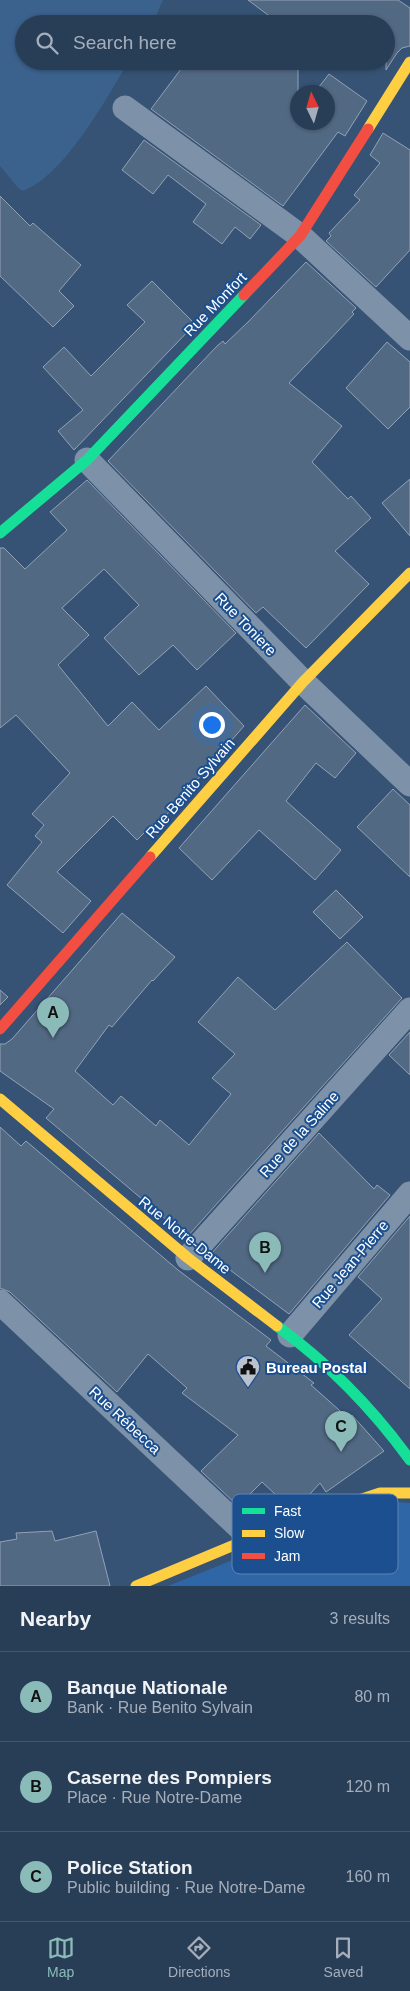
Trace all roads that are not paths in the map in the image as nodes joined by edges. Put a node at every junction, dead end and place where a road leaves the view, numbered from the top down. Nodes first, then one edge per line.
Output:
1 (410, 62) edge
2 (125, 108) dead end
3 (300, 236) junction
4 (410, 338) edge
5 (87, 460) junction
6 (0, 533) edge
7 (410, 573) edge
8 (303, 682) junction
9 (410, 784) edge
10 (410, 1010) edge
11 (0, 1029) edge
12 (0, 1100) edge
13 (410, 1194) edge
14 (188, 1258) junction
15 (0, 1302) edge
16 (290, 1335) junction
17 (410, 1460) edge
18 (377, 1494) edge
19 (410, 1494) edge
20 (232, 1520) edge
21 (232, 1546) edge
22 (136, 1586) edge

1 - 3 main road, Rue Monfort
2 - 3 street
3 - 4 street
3 - 5 main road, Rue Monfort
5 - 6 main road, Rue Monfort
5 - 8 street, Rue Toniere
7 - 8 main road, Rue Benito Sylvain
8 - 9 street, Rue Toniere
8 - 11 main road, Rue Benito Sylvain
10 - 14 street, Rue de la Saline
12 - 14 main road, Rue Notre-Dame
13 - 16 street, Rue Jean-Pierre
14 - 16 main road, Rue Notre-Dame
15 - 20 street, Rue Rébecca
16 - 17 main road, Rue Notre-Dame
18 - 19 main road
21 - 22 main road

